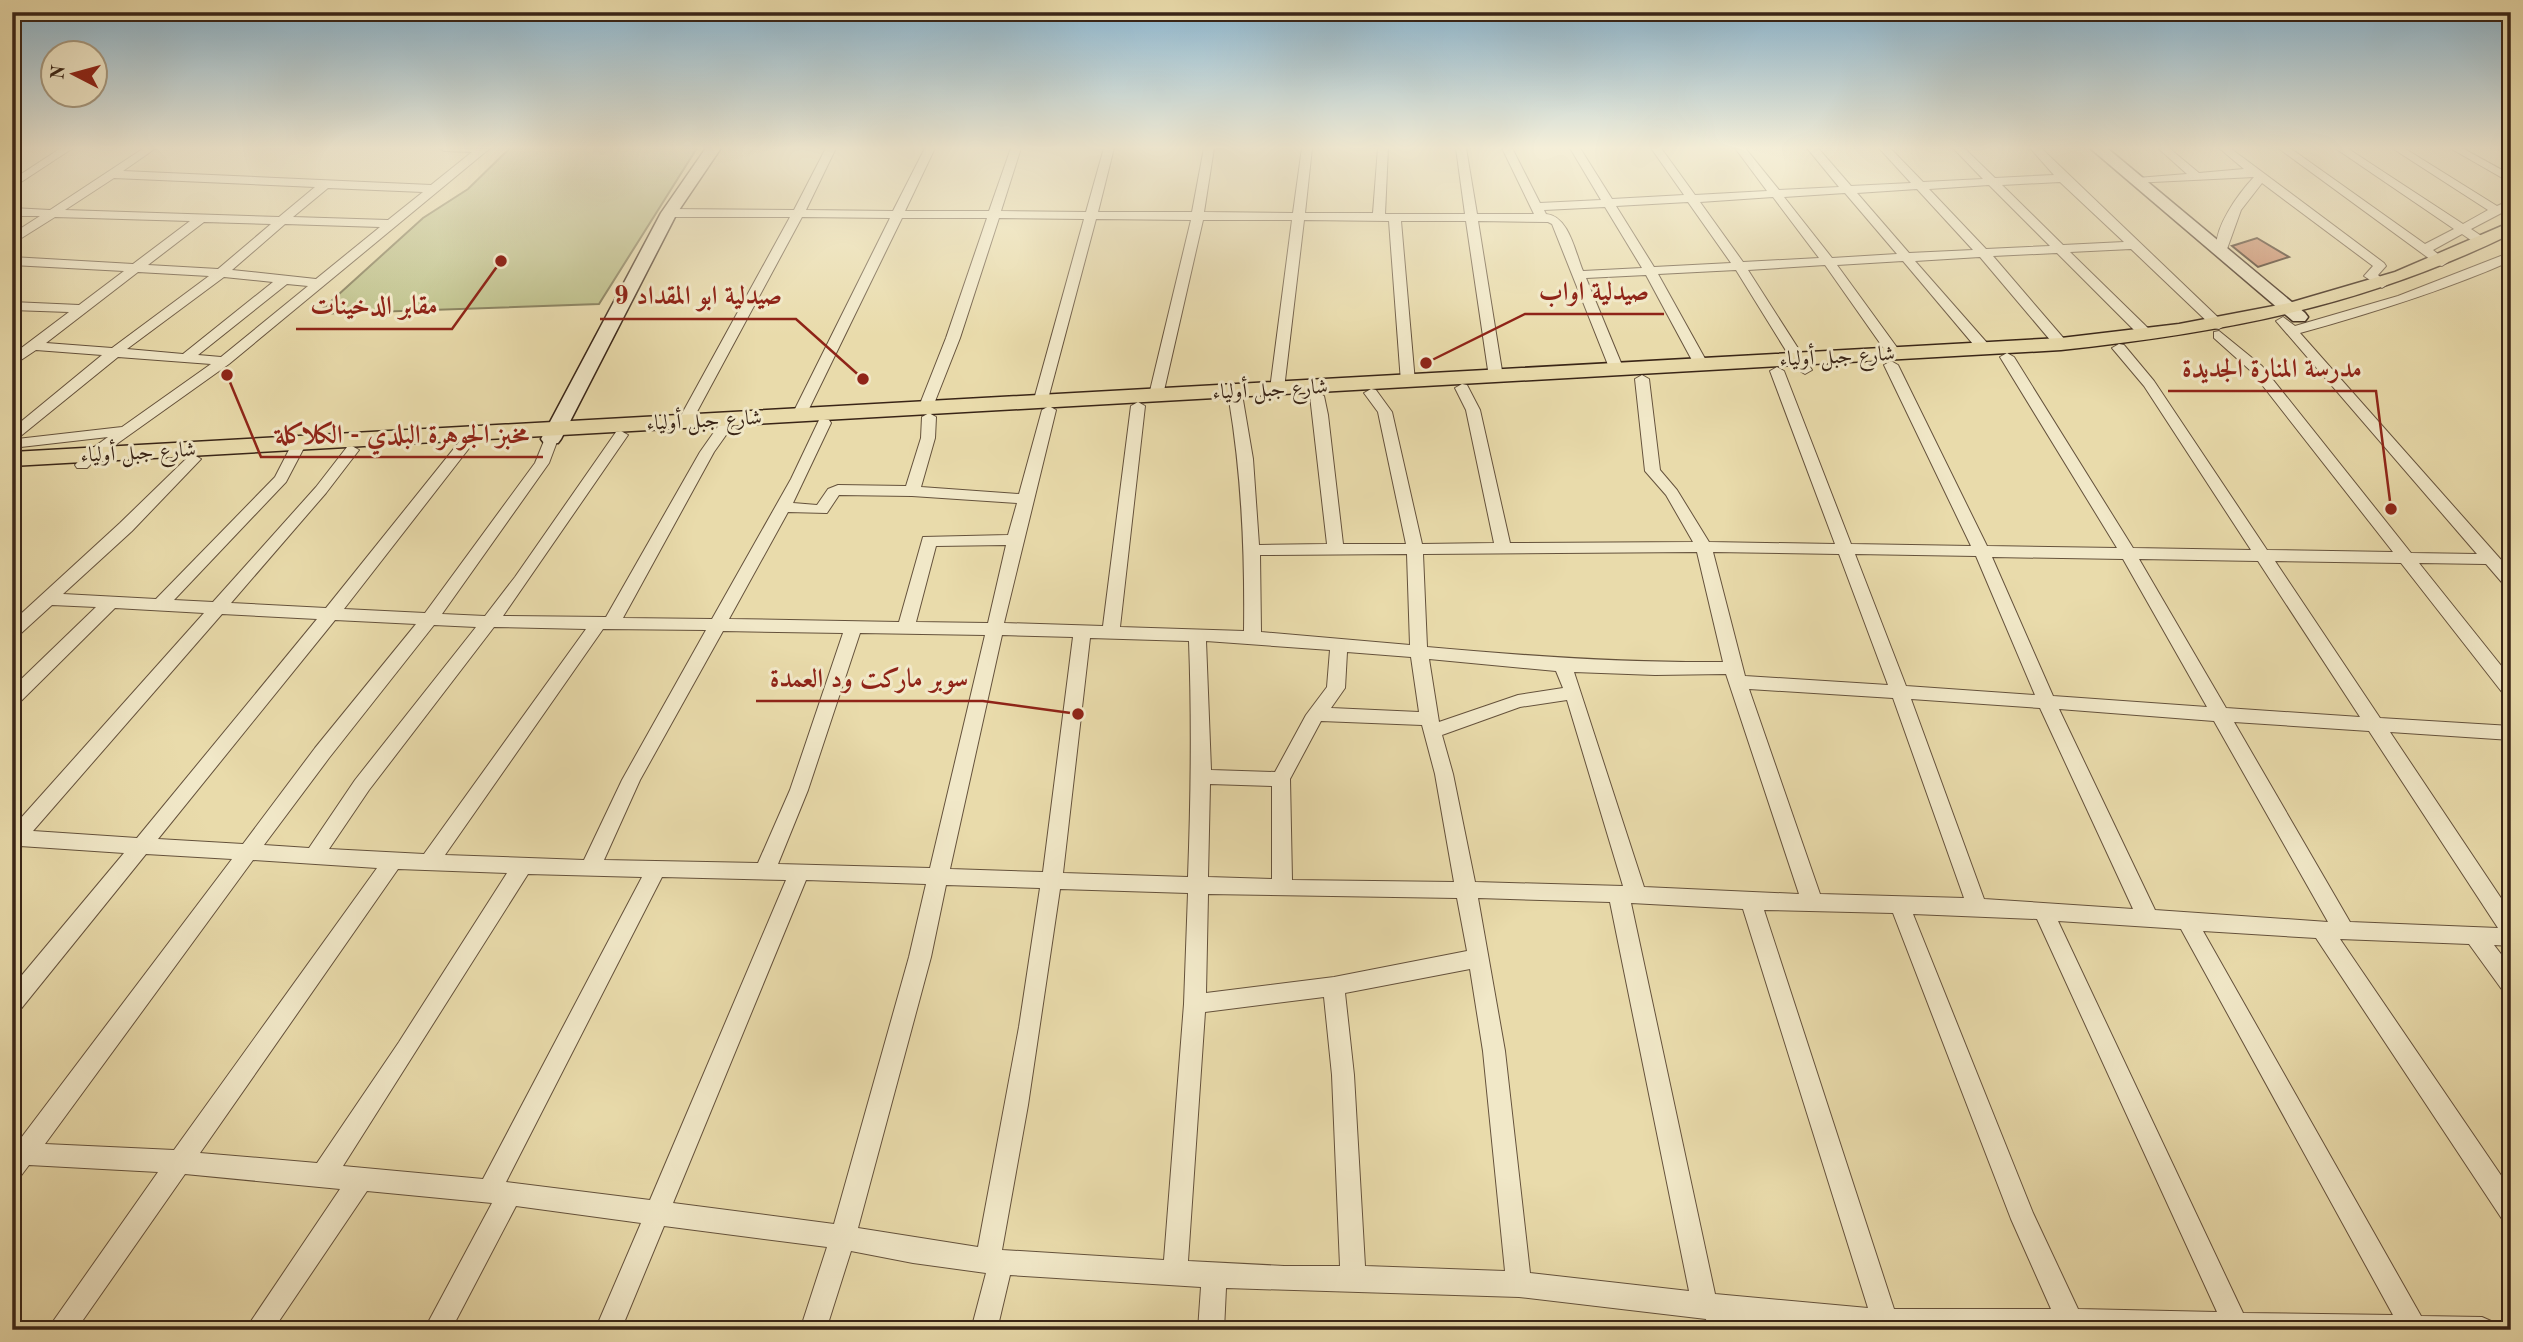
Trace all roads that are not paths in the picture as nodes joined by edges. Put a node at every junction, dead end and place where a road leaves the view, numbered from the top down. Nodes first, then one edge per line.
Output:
1 (55, 211) edge
2 (295, 211) edge
3 (409, 211) edge
4 (800, 211) edge
5 (900, 211) edge
6 (994, 211) edge
7 (1091, 211) edge
8 (1199, 211) edge
9 (1300, 211) edge
10 (1379, 211) edge
11 (1472, 211) edge
12 (1547, 211) edge
13 (1613, 211) edge
14 (1701, 211) edge
15 (1790, 211) edge
16 (1867, 211) edge
17 (1943, 211) edge
18 (2022, 211) edge
19 (2099, 211) edge
20 (2174, 211) edge
21 (2233, 211) edge
22 (2303, 211) edge
23 (2371, 211) edge
24 (2436, 211) edge
25 (2495, 211) edge
26 (12, 212) edge
27 (1539, 212) junction
28 (51, 213) junction
29 (669, 213) joint
30 (798, 214) junction
31 (1090, 214) junction
32 (1198, 214) junction
33 (898, 215) junction
34 (992, 215) junction
35 (1299, 215) junction
36 (1379, 216) junction
37 (1395, 216) junction
38 (203, 217) junction
39 (1473, 217) junction
40 (284, 220) junction
41 (393, 224) junction
42 (2511, 227) edge
43 (2463, 228) junction
44 (12, 240) edge
45 (2511, 240) edge
46 (2482, 242) junction
47 (2136, 245) junction
48 (2061, 249) junction
49 (2221, 249) junction
50 (1983, 253) junction
51 (2433, 255) junction
52 (2511, 256) edge
53 (1906, 257) junction
54 (12, 261) edge
55 (1829, 261) junction
56 (138, 267) junction
57 (1740, 267) junction
58 (1650, 271) junction
59 (221, 273) junction
60 (1577, 275) junction
61 (285, 279) junction
62 (317, 282) junction
63 (2382, 285) junction
64 (12, 306) edge
65 (80, 309) junction
66 (2291, 320) junction
67 (2219, 330) junction
68 (2147, 335) junction
69 (2061, 344) junction
70 (34, 346) junction
71 (1983, 348) junction
72 (2119, 348) junction
73 (115, 352) junction
74 (2007, 357) junction
75 (186, 358) junction
76 (1892, 359) junction
77 (224, 361) junction
78 (12, 362) edge
79 (1701, 364) junction
80 (1801, 364) junction
81 (1617, 370) junction
82 (1777, 372) junction
83 (1496, 377) junction
84 (1642, 379) junction
85 (1408, 382) junction
86 (1462, 388) junction
87 (1277, 389) junction
88 (1371, 393) junction
89 (1317, 396) junction
90 (1198, 398) junction
91 (1147, 400) junction
92 (1236, 400) junction
93 (1044, 406) junction
94 (927, 413) junction
95 (799, 415) junction
96 (685, 421) junction
97 (824, 423) junction
98 (724, 428) junction
99 (130, 429) junction
100 (554, 434) junction
101 (621, 435) junction
102 (12, 436) edge
103 (12, 444) edge
104 (465, 444) junction
105 (297, 448) junction
106 (352, 450) junction
107 (12, 459) edge
108 (194, 459) junction
109 (87, 460) junction
110 (12, 468) edge
111 (912, 491) junction
112 (1025, 499) junction
113 (782, 507) junction
114 (1016, 540) junction
115 (1503, 547) junction
116 (1704, 547) junction
117 (1415, 548) junction
118 (1336, 549) junction
119 (1251, 550) junction
120 (1847, 551) junction
121 (1982, 552) junction
122 (2128, 553) junction
123 (2263, 555) junction
124 (2404, 556) junction
125 (2490, 559) junction
126 (2511, 582) edge
127 (50, 599) junction
128 (110, 603) junction
129 (160, 605) junction
130 (216, 608) junction
131 (331, 613) junction
132 (430, 619) junction
133 (491, 621) junction
134 (604, 624) junction
135 (718, 625) junction
136 (853, 627) junction
137 (906, 628) junction
138 (997, 629) junction
139 (12, 632) edge
140 (1082, 633) junction
141 (1111, 634) junction
142 (1198, 636) junction
143 (1252, 638) junction
144 (1339, 643) junction
145 (1419, 652) junction
146 (1563, 665) junction
147 (1735, 675) junction
148 (1899, 691) junction
149 (2511, 691) edge
150 (1574, 693) junction
151 (12, 699) edge
152 (2047, 703) junction
153 (1318, 714) junction
154 (2223, 716) junction
155 (1431, 725) junction
156 (2376, 726) junction
157 (2511, 733) edge
158 (1199, 777) junction
159 (1282, 779) junction
160 (13, 840) edge
161 (141, 846) junction
162 (248, 851) junction
163 (314, 856) junction
164 (393, 861) junction
165 (429, 862) junction
166 (523, 865) junction
167 (590, 868) junction
168 (656, 870) junction
169 (765, 871) junction
170 (799, 872) junction
171 (938, 877) junction
172 (1051, 880) junction
173 (1199, 885) junction
174 (1282, 888) junction
175 (1467, 889) junction
176 (1627, 894) junction
177 (1751, 901) junction
178 (1812, 902) junction
179 (1900, 906) junction
180 (1977, 907) junction
181 (2044, 912) junction
182 (2148, 918) junction
183 (2188, 921) junction
184 (2511, 930) edge
185 (2333, 931) junction
186 (2474, 934) junction
187 (2511, 937) edge
188 (1479, 958) junction
189 (2511, 984) edge
190 (1334, 986) junction
191 (12, 1003) edge
192 (1195, 1004) junction
193 (16, 1158) edge
194 (180, 1161) junction
195 (323, 1175) junction
196 (361, 1179) junction
197 (500, 1193) junction
198 (2511, 1211) edge
199 (656, 1215) junction
200 (843, 1237) junction
201 (995, 1262) junction
202 (1175, 1274) junction
203 (1214, 1276) junction
204 (1353, 1278) junction
205 (1519, 1284) junction
206 (1714, 1315) edge
207 (1885, 1322) junction
208 (2236, 1325) junction
209 (2072, 1326) edge
210 (2413, 1327) junction
211 (2302, 1329) edge
212 (2469, 1329) edge
213 (61, 1330) edge
214 (258, 1330) edge
215 (437, 1330) edge
216 (608, 1330) edge
217 (813, 1330) edge
218 (984, 1330) edge
219 (1211, 1330) edge

1 - 28 street
2 - 40 street
3 - 41 street
4 - 30 street
5 - 33 street
6 - 34 street
7 - 31 street
8 - 32 street
9 - 35 street
10 - 36 street
11 - 39 street
12 - 27 street
13 - 58 street
14 - 57 street
15 - 55 street
16 - 53 street
17 - 50 street
18 - 48 street
19 - 47 street
20 - 49 street
21 - 49 street
22 - 63 street
23 - 51 street
24 - 43 street
25 - 43 street
26 - 28 street
27 - 39 street
27 - 60 street
28 - 38 street
28 - 44 street
29 - 30 street
29 - 100 street
30 - 33 street
30 - 96 street
31 - 32 street
31 - 34 street
31 - 93 street
32 - 35 street
32 - 91 street
33 - 34 street
33 - 95 street
34 - 94 street
35 - 36 street
35 - 87 street
36 - 37 street
37 - 39 street
37 - 85 street
38 - 40 street
38 - 56 street
39 - 83 street
40 - 41 street
40 - 59 street
41 - 62 street
42 - 46 main road, شارع جبل أولياء
43 - 46 street
43 - 51 street
45 - 66 main road, شارع جبل أولياء
46 - 51 main road, شارع جبل أولياء
47 - 48 street
47 - 67 street
48 - 50 street
48 - 68 street
49 - 66 street
50 - 53 street
50 - 69 street
51 - 63 main road, شارع جبل أولياء
52 - 66 street
53 - 55 street
53 - 71 street
54 - 56 street
55 - 57 street
55 - 76 street
56 - 59 street
56 - 65 street
57 - 58 street
57 - 80 street
58 - 60 street
58 - 79 street
59 - 61 street
59 - 73 street
60 - 81 street
61 - 62 street
61 - 75 street
62 - 77 street
63 - 66 main road, شارع جبل أولياء
64 - 65 street
65 - 70 street
66 - 67 main road, شارع جبل أولياء
66 - 125 street
67 - 68 main road, شارع جبل أولياء
67 - 72 main road, شارع جبل أولياء
67 - 124 street
68 - 69 main road, شارع جبل أولياء
69 - 71 main road, شارع جبل أولياء
70 - 73 street
70 - 78 street
71 - 76 main road, شارع جبل أولياء
72 - 74 main road, شارع جبل أولياء
72 - 123 street
73 - 75 street
73 - 102 street
74 - 76 main road, شارع جبل أولياء
74 - 122 street
75 - 77 street
76 - 80 main road, شارع جبل أولياء
76 - 121 street
77 - 99 street
79 - 80 main road, شارع جبل أولياء
79 - 81 main road, شارع جبل أولياء
80 - 82 main road, شارع جبل أولياء
81 - 83 main road, شارع جبل أولياء
82 - 84 main road, شارع جبل أولياء
82 - 120 street
83 - 85 main road, شارع جبل أولياء
84 - 86 main road, شارع جبل أولياء
84 - 116 street
85 - 87 main road, شارع جبل أولياء
86 - 88 main road, شارع جبل أولياء
86 - 115 street
87 - 90 main road, شارع جبل أولياء
88 - 89 main road, شارع جبل أولياء
88 - 117 street
89 - 92 main road, شارع جبل أولياء
89 - 118 street
90 - 91 main road, شارع جبل أولياء
90 - 92 main road, شارع جبل أولياء
91 - 93 main road, شارع جبل أولياء
91 - 141 street
92 - 119 street
93 - 94 main road, شارع جبل أولياء
93 - 112 street
94 - 95 main road, شارع جبل أولياء
94 - 97 main road, شارع جبل أولياء
94 - 111 street
95 - 96 main road, شارع جبل أولياء
96 - 100 main road, شارع جبل أولياء
97 - 98 main road, شارع جبل أولياء
97 - 113 street
98 - 101 main road, شارع جبل أولياء
98 - 134 street
99 - 103 street
99 - 109 street
100 - 101 main road, شارع جبل أولياء
100 - 104 main road, شارع جبل أولياء
100 - 105 main road, شارع جبل أولياء
100 - 132 street
101 - 133 street
104 - 106 main road, شارع جبل أولياء
104 - 131 street
105 - 106 main road, شارع جبل أولياء
105 - 108 main road, شارع جبل أولياء
105 - 109 main road, شارع جبل أولياء
105 - 129 street
106 - 130 street
107 - 109 main road, شارع جبل أولياء
108 - 109 main road, شارع جبل أولياء
108 - 127 street
109 - 110 main road, شارع جبل أولياء
111 - 112 street
111 - 113 street
112 - 114 street
113 - 135 street
114 - 137 street
114 - 138 street
115 - 116 street
115 - 117 street
116 - 120 street
116 - 147 street
117 - 118 street
117 - 145 street
118 - 119 street
119 - 143 street
120 - 121 street
120 - 148 street
121 - 122 street
121 - 152 street
122 - 123 street
122 - 154 street
123 - 124 street
123 - 156 street
124 - 125 street
124 - 149 street
125 - 126 street
127 - 128 street
127 - 139 street
128 - 129 street
128 - 151 street
129 - 130 street
130 - 131 street
130 - 160 street
131 - 132 street
131 - 161 street
132 - 133 street
132 - 162 street
133 - 134 street
133 - 163 street
134 - 135 street
134 - 165 street
135 - 136 street
135 - 167 street
136 - 137 street
136 - 169 street
137 - 138 street
138 - 140 street
138 - 171 street
140 - 141 street
140 - 172 street
141 - 142 street
142 - 143 street
142 - 158 street
143 - 144 street
144 - 145 street
144 - 153 street
145 - 146 street
145 - 155 street
146 - 147 street
146 - 150 street
147 - 148 street
147 - 178 street
148 - 152 street
148 - 180 street
150 - 155 street
150 - 176 street
152 - 154 street
152 - 182 street
153 - 155 street
153 - 159 street
154 - 156 street
154 - 185 street
155 - 175 street
156 - 157 street
156 - 184 street
158 - 159 street
158 - 173 street
159 - 174 street
160 - 161 street
161 - 162 street
161 - 191 street
162 - 163 street
162 - 193 street
163 - 164 street
164 - 165 street
164 - 194 street
165 - 166 street
166 - 167 street
166 - 195 street
167 - 168 street
168 - 169 street
168 - 197 street
169 - 170 street
170 - 171 street
170 - 199 street
171 - 172 street
171 - 200 street
172 - 173 street
172 - 201 street
173 - 174 street
173 - 192 street
174 - 175 street
175 - 176 street
175 - 188 street
176 - 177 street
176 - 206 street
177 - 178 street
177 - 207 street
178 - 179 street
179 - 180 street
179 - 209 street
180 - 181 street
181 - 182 street
181 - 208 street
182 - 183 street
183 - 185 street
183 - 210 street
185 - 186 street
185 - 198 street
186 - 187 street
186 - 189 street
188 - 190 street
188 - 205 street
190 - 192 street
190 - 204 street
192 - 202 street
193 - 194 street
194 - 195 street
194 - 213 street
195 - 196 street
196 - 197 street
196 - 214 street
197 - 199 street
197 - 215 street
199 - 200 street
199 - 216 street
200 - 201 street
200 - 217 street
201 - 202 street
201 - 218 street
202 - 203 street
203 - 204 street
203 - 219 street
204 - 205 street
205 - 206 street
206 - 207 street
207 - 209 street
208 - 209 street
208 - 211 street
210 - 211 street
210 - 212 street

